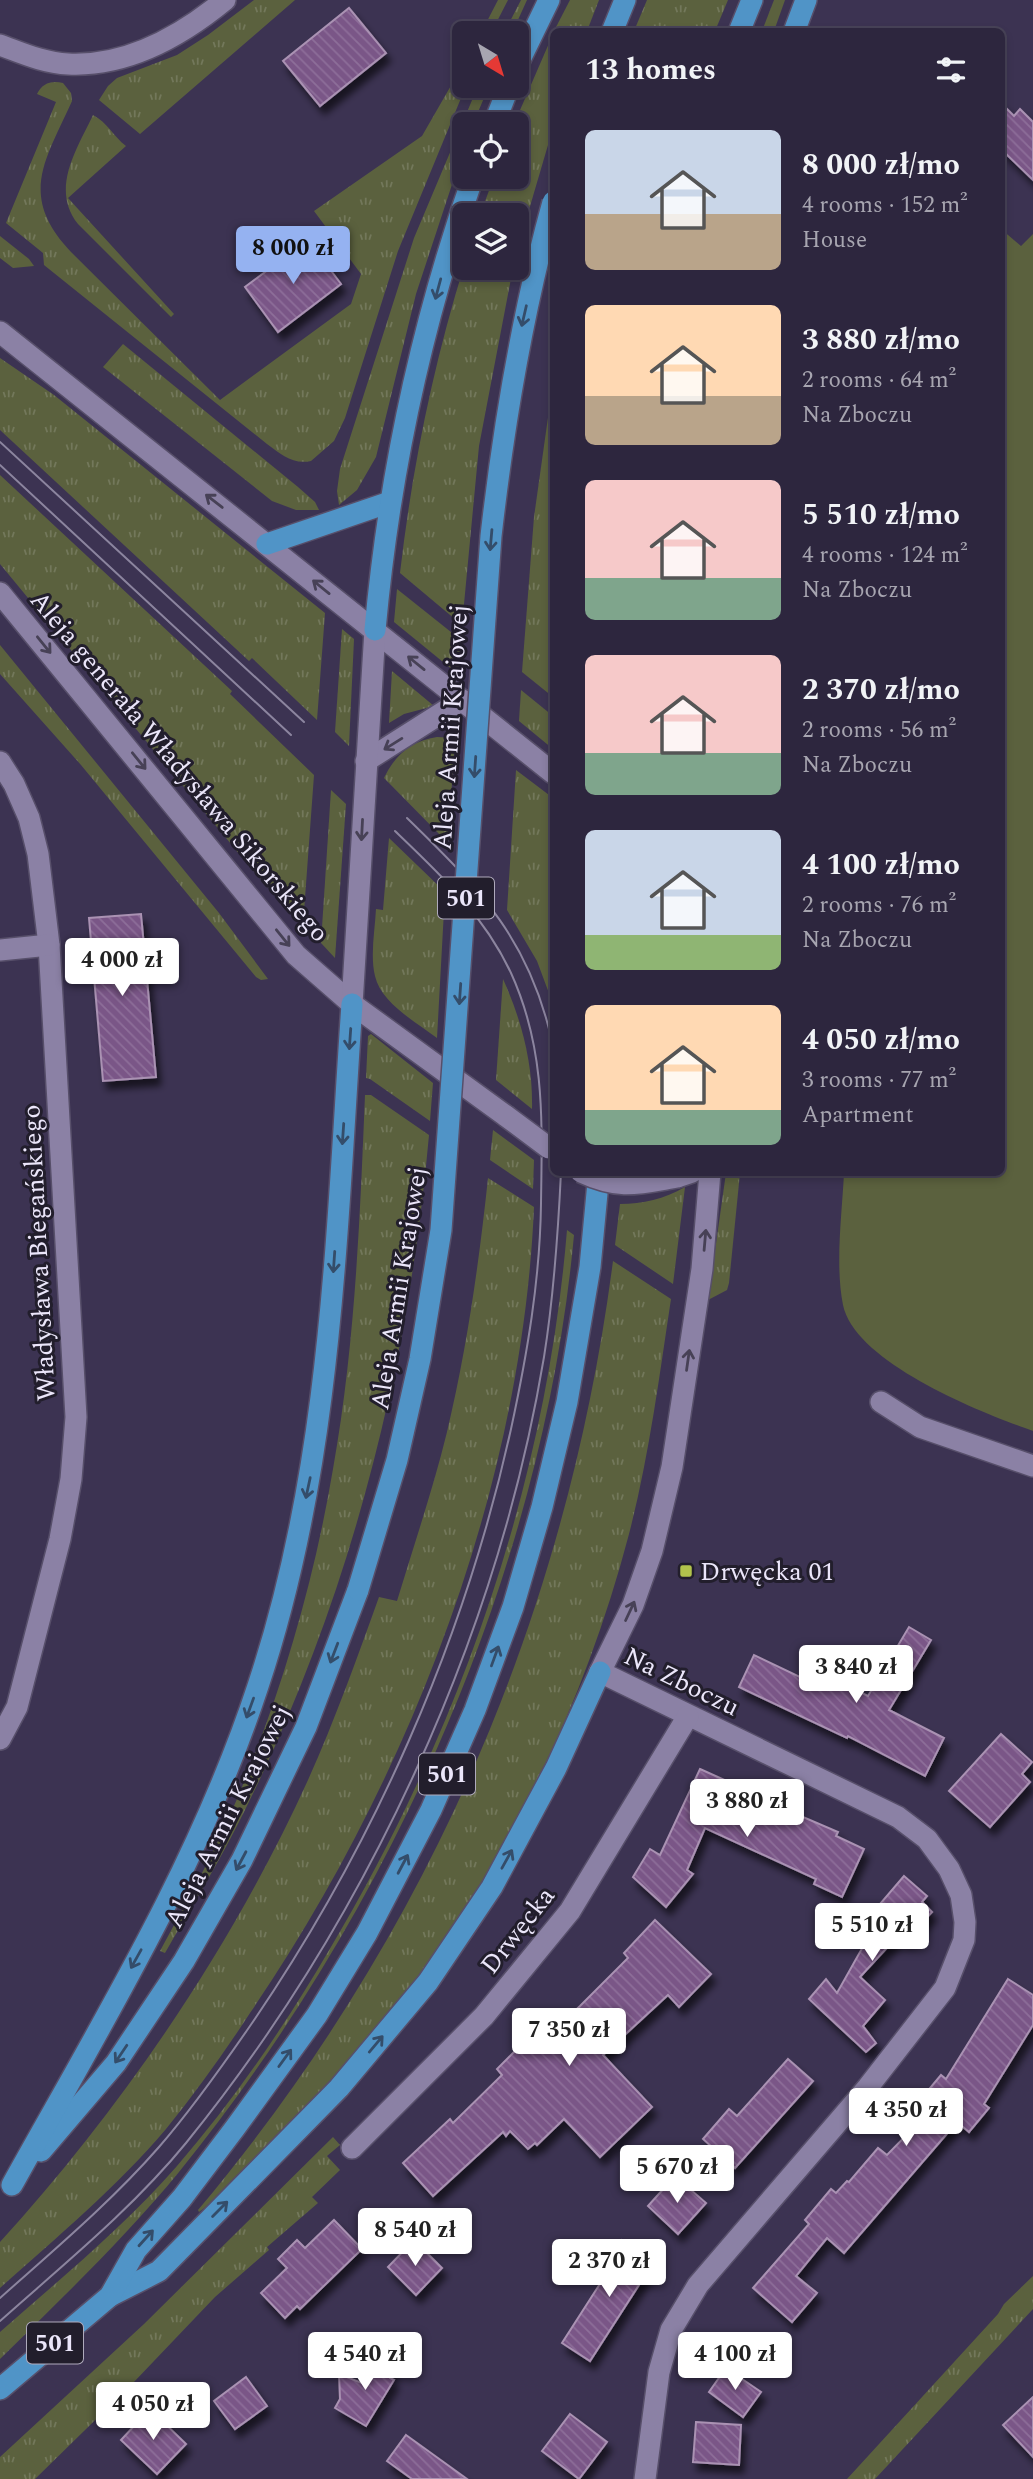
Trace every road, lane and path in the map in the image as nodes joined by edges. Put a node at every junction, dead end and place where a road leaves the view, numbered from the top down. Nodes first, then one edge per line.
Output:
1 (225, 0) edge
2 (548, 0) edge
3 (625, 0) edge
4 (752, 0) edge
5 (806, 0) edge
6 (614, 28) edge
7 (741, 28) edge
8 (796, 28) edge
9 (529, 40) edge
10 (0, 45) edge
11 (469, 189) edge
12 (550, 214) edge
13 (0, 332) edge
14 (390, 502) junction
15 (267, 544) junction
16 (0, 593) edge
17 (374, 630) junction
18 (462, 700) junction
19 (366, 761) junction
20 (0, 762) edge
21 (550, 771) edge
22 (48, 945) junction
23 (0, 950) edge
24 (352, 1004) junction
25 (550, 1150) edge
26 (591, 1176) edge
27 (599, 1176) edge
28 (678, 1176) edge
29 (710, 1176) edge
30 (881, 1402) dead end
31 (1033, 1466) edge
32 (600, 1672) junction
33 (688, 1716) junction
34 (0, 1739) edge
35 (352, 2148) dead end
36 (6, 2192) edge
37 (110, 2296) junction
38 (0, 2389) edge
39 (645, 2479) edge

1 - 10 street
2 - 9 main road
3 - 6 main road
4 - 7 main road
5 - 8 main road
11 -> 14 main road
12 -> 36 main road, Aleja Armii Krajowej / 501, bridge
15 -> 13 street
14 - 15 main road
14 - 17 main road
17 -> 15 street
16 -> 24 street, Aleja generała Władysława Sikorskiego
18 -> 17 street
17 - 19 street
18 -> 19 street
18 - 21 street
19 -> 24 street
20 - 22 street, Władysława Biegańskiego
22 - 23 street
22 - 34 street, Władysława Biegańskiego
24 - 25 street, Aleja generała Władysława Sikorskiego, bridge
24 -> 36 main road
26 - 28 street, bridge
37 -> 27 main road, 501
32 -> 29 street
30 - 31 street
32 - 33 street, Na Zboczu
37 -> 32 main road
33 - 35 street, Drwęcka
33 - 39 street, Na Zboczu
37 - 38 main road, 501

